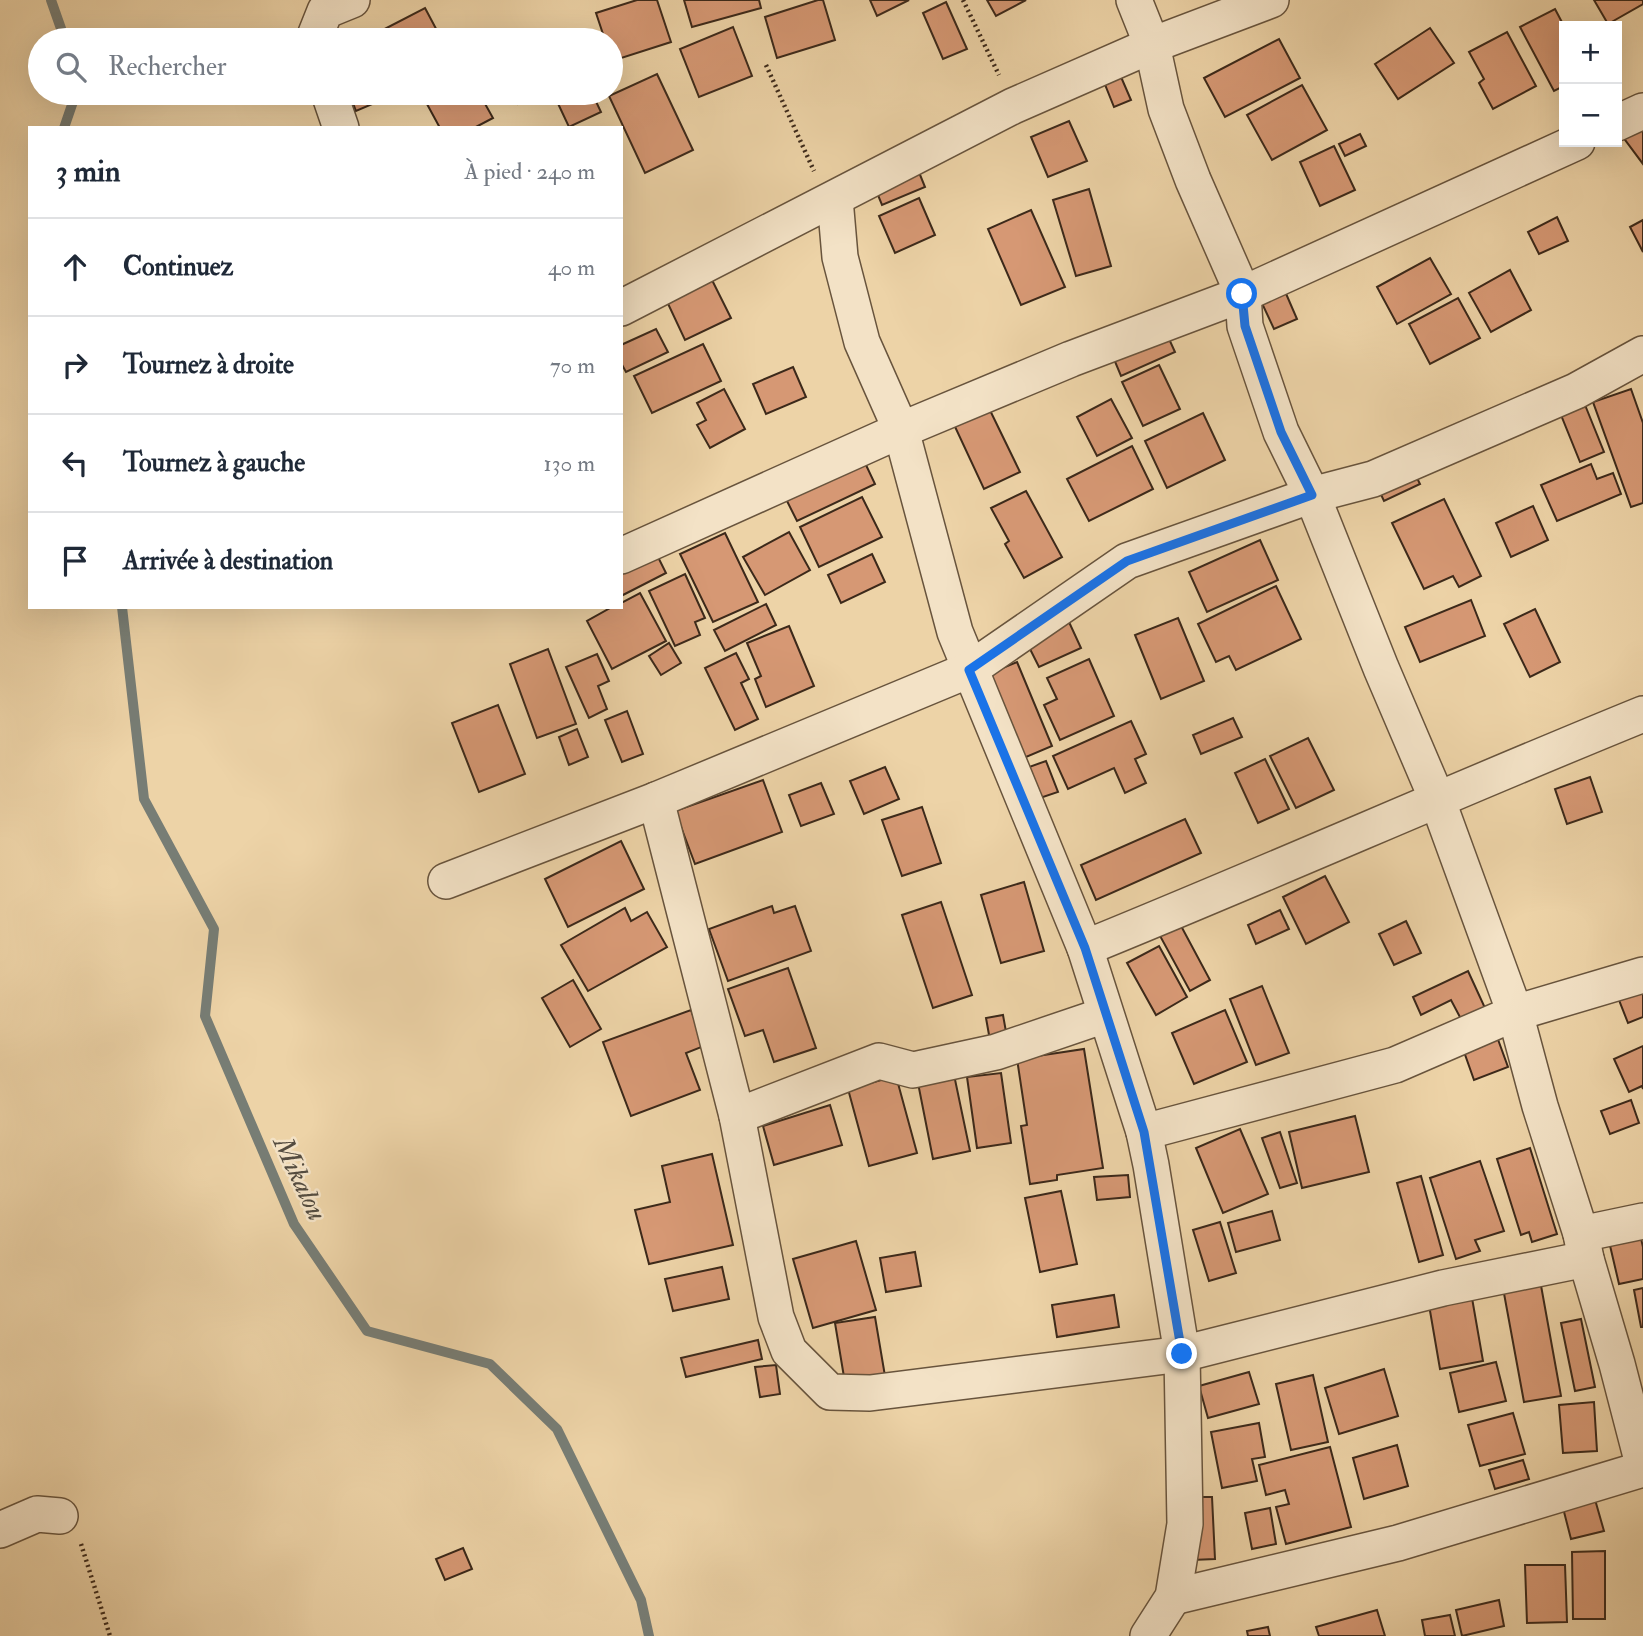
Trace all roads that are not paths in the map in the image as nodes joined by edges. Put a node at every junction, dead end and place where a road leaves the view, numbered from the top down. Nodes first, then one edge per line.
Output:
1 (352, 0) edge
2 (1134, 0) edge
3 (1270, 0) edge
4 (318, 28) edge
5 (1152, 45) junction
6 (333, 105) edge
7 (1643, 111) edge
8 (1622, 121) edge
9 (340, 126) edge
10 (1566, 147) edge
11 (835, 199) junction
12 (1242, 294) junction
13 (623, 307) edge
14 (1643, 354) edge
15 (901, 430) junction
16 (1312, 495) junction
17 (623, 555) edge
18 (969, 670) junction
19 (1643, 714) edge
20 (1437, 799) junction
21 (656, 800) junction
22 (446, 881) dead end
23 (1085, 948) junction
24 (1643, 975) edge
25 (1516, 1013) junction
26 (1105, 1014) junction
27 (737, 1116) junction
28 (1144, 1132) junction
29 (1643, 1221) edge
30 (1583, 1246) junction
31 (1182, 1354) junction
32 (1643, 1466) edge
33 (60, 1516) road end
34 (0, 1530) edge
35 (1173, 1597) junction
36 (1148, 1636) edge

1 - 4 street
2 - 5 street
3 - 5 street
5 - 11 street
5 - 12 street
6 - 9 street
7 - 8 street
10 - 12 street
11 - 13 street
11 - 15 street
12 - 15 street
12 - 16 street
14 - 16 street
15 - 17 street
15 - 18 street
16 - 18 street
16 - 20 street
18 - 21 street
18 - 23 street
19 - 20 street
20 - 23 street
20 - 25 street
21 - 22 street
21 - 27 street
23 - 26 street
24 - 25 street
25 - 28 street
25 - 30 street
26 - 27 street
26 - 28 street
27 - 31 street
28 - 31 street
29 - 30 street
30 - 31 street
30 - 32 street
31 - 35 street
32 - 35 street
33 - 34 street
35 - 36 street

